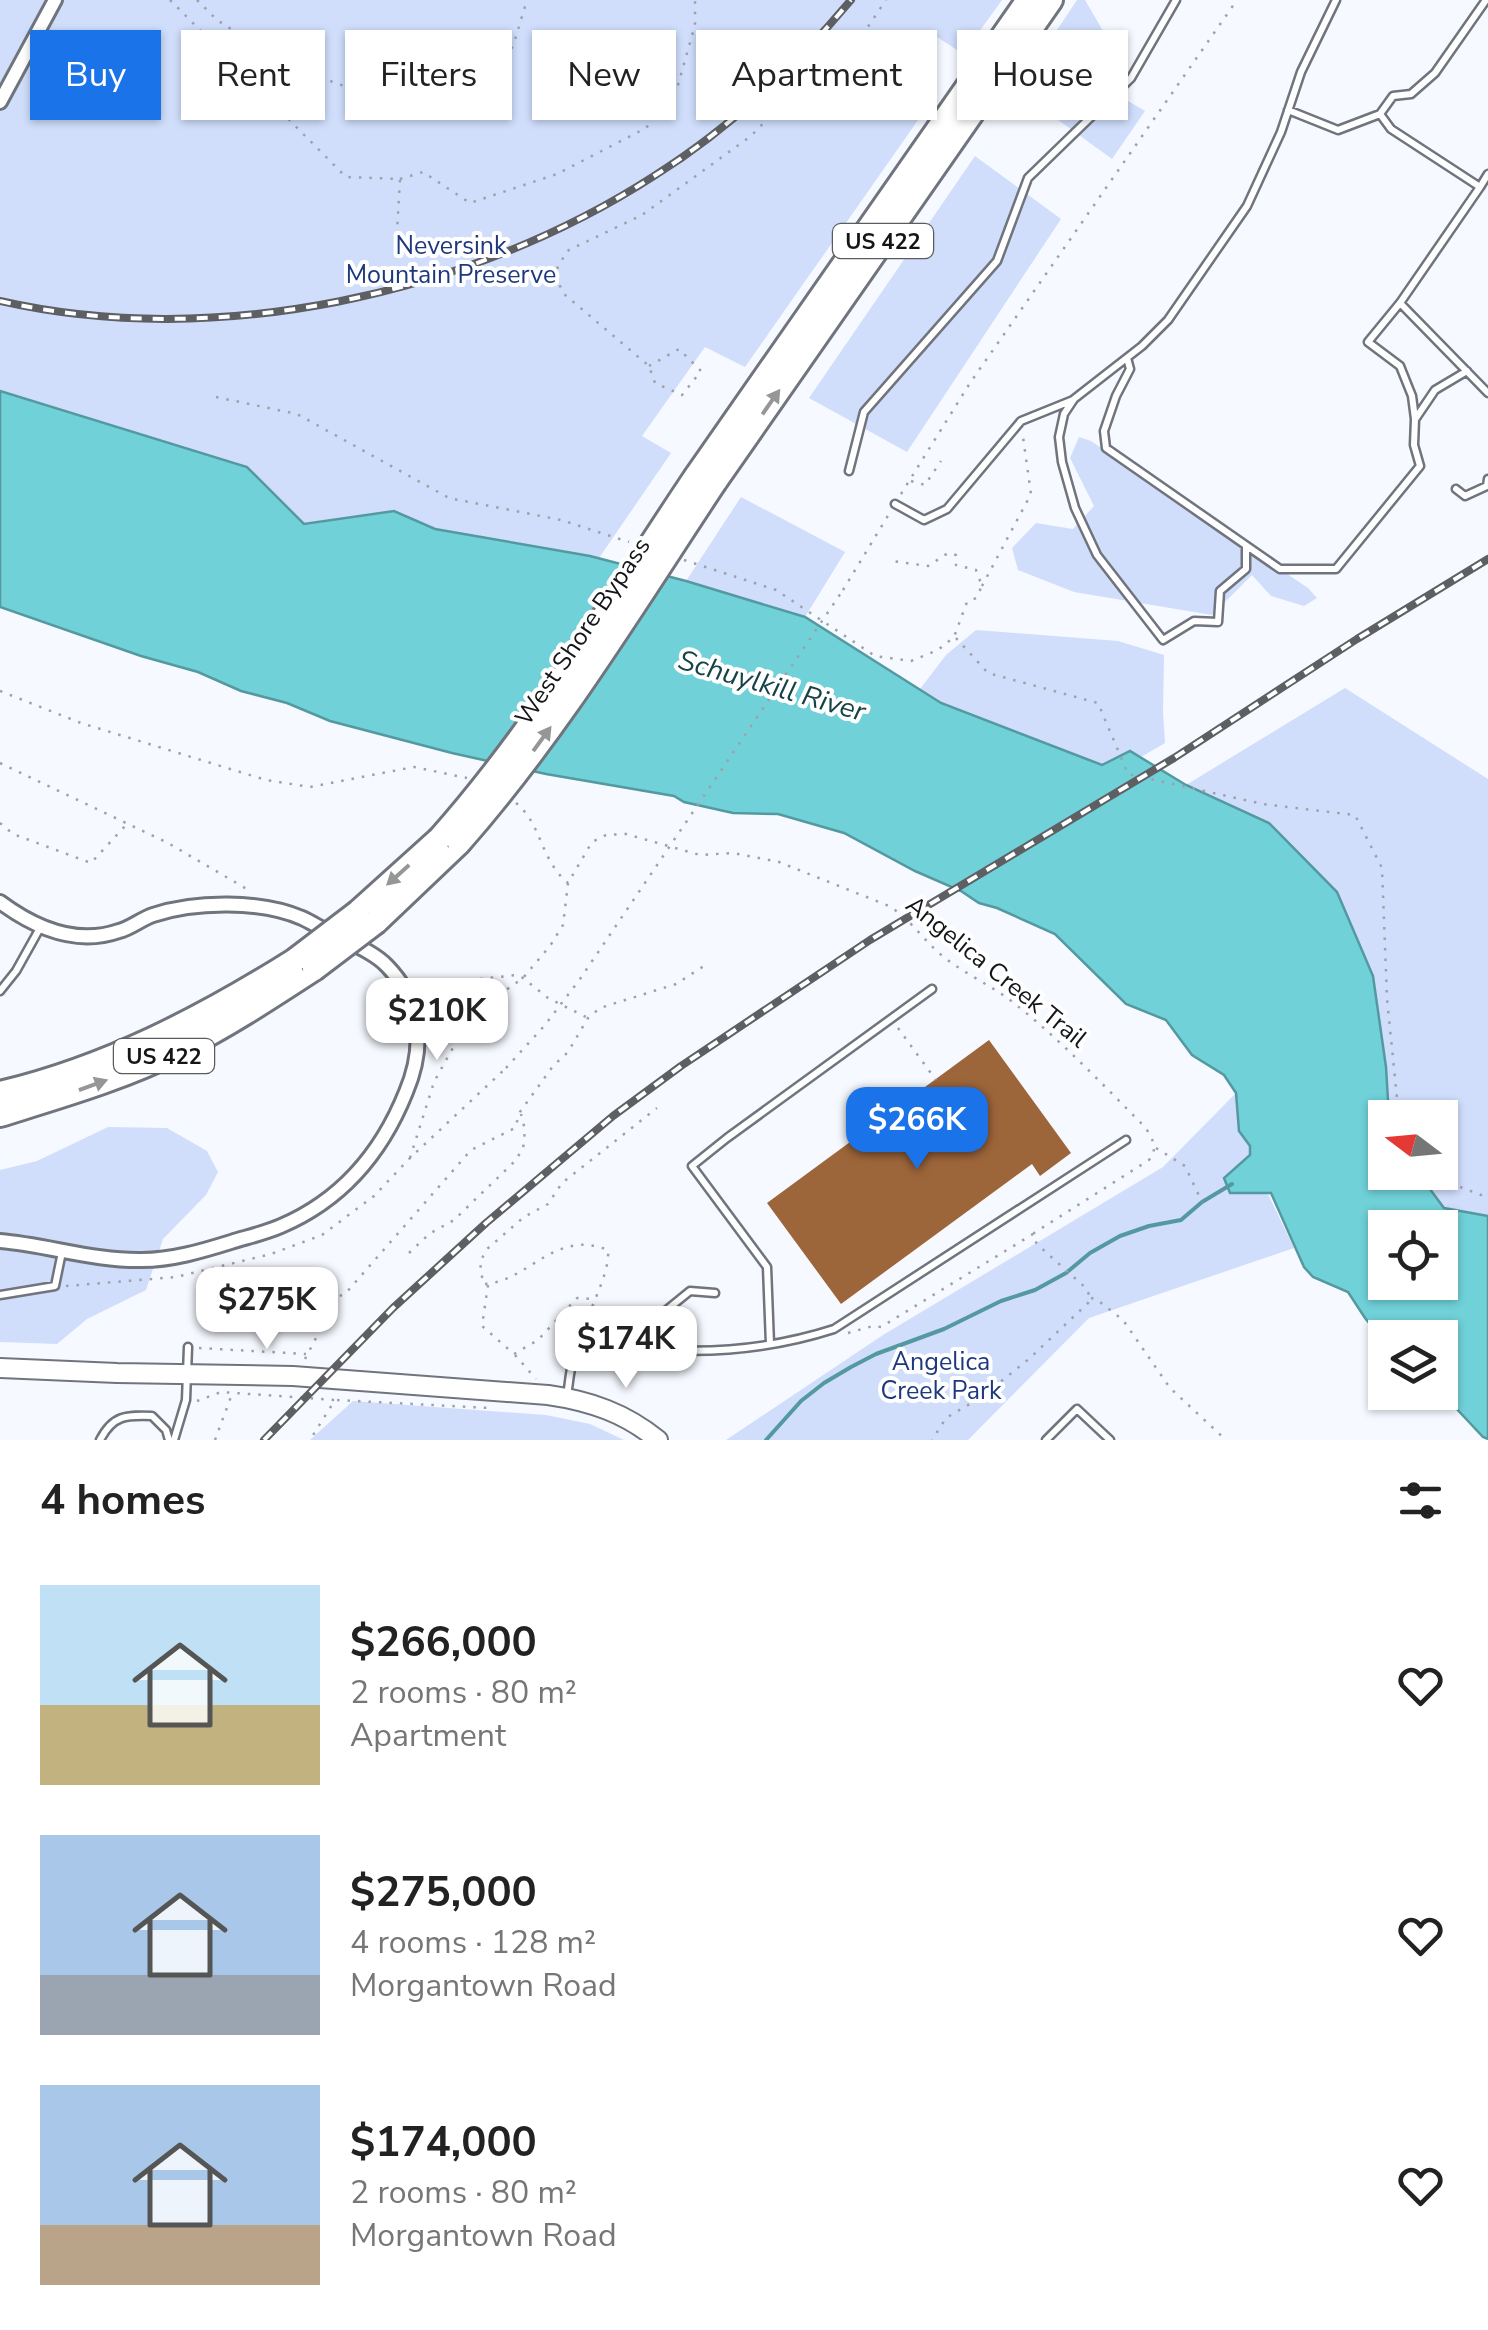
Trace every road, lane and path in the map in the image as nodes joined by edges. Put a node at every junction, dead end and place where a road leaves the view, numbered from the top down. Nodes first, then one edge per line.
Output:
1 (54, 0) edge
2 (170, 0) edge
3 (197, 0) edge
4 (527, 0) edge
5 (695, 0) edge
6 (886, 0) edge
7 (1028, 0) edge
8 (1050, 0) edge
9 (1176, 0) edge
10 (1237, 0) edge
11 (1336, 0) edge
12 (1486, 0) edge
13 (0, 102) edge
14 (1288, 110) junction
15 (1380, 114) junction
16 (1488, 174) edge
17 (400, 178) junction
18 (1480, 187) junction
19 (397, 231) dead end
20 (1400, 304) junction
21 (1126, 358) junction
22 (649, 366) junction
23 (1467, 371) junction
24 (1488, 393) edge
25 (1074, 400) junction
26 (1415, 419) junction
27 (1021, 421) junction
28 (941, 461) dead end
29 (849, 471) dead end
30 (706, 479) junction
31 (1488, 479) edge
32 (910, 480) junction
33 (1456, 489) dead end
34 (895, 504) junction
35 (1246, 545) junction
36 (982, 586) dead end
37 (954, 637) dead end
38 (0, 691) edge
39 (0, 763) edge
40 (473, 780) dead end
41 (511, 799) dead end
42 (0, 823) edge
43 (127, 824) junction
44 (568, 883) junction
45 (0, 902) edge
46 (254, 906) junction
47 (41, 927) junction
48 (707, 964) dead end
49 (304, 965) junction
50 (523, 978) junction
51 (932, 989) dead end
52 (0, 991) edge
53 (406, 993) junction
54 (588, 1018) junction
55 (897, 1026) dead end
56 (506, 1068) dead end
57 (936, 1080) dead end
58 (0, 1094) edge
59 (1397, 1100) edge
60 (658, 1108) dead end
61 (520, 1112) junction
62 (0, 1115) edge
63 (1126, 1140) dead end
64 (1155, 1148) junction
65 (410, 1158) dead end
66 (1458, 1186) edge
67 (1488, 1189) edge
68 (1202, 1202) dead end
69 (1034, 1234) junction
70 (0, 1241) edge
71 (62, 1250) junction
72 (409, 1252) dead end
73 (488, 1284) junction
74 (715, 1293) dead end
75 (0, 1295) edge
76 (594, 1298) junction
77 (1090, 1298) junction
78 (839, 1336) dead end
79 (642, 1344) junction
80 (770, 1344) junction
81 (579, 1346) junction
82 (188, 1347) joint
83 (309, 1354) junction
84 (514, 1354) junction
85 (0, 1368) edge
86 (186, 1374) junction
87 (293, 1376) junction
88 (233, 1392) junction
89 (543, 1395) junction
90 (566, 1398) junction
91 (186, 1400) junction
92 (335, 1400) junction
93 (494, 1408) dead end
94 (100, 1440) edge
95 (172, 1440) edge
96 (216, 1440) edge
97 (310, 1440) edge
98 (658, 1440) edge
99 (932, 1440) edge
100 (1046, 1440) edge
101 (1110, 1440) edge
102 (1226, 1440) edge

1 - 13 street
2 - 17 path
3 - 4 path
5 - 17 path
6 - 22 path
7 - 30 highway, West Shore Bypass / US 422
30 -> 8 highway, West Shore Bypass / US 422
9 - 29 lane
10 - 32 path
11 - 14 lane
12 - 15 lane
14 - 15 lane
14 - 21 lane
15 - 18 lane
16 - 18 lane
17 - 19 path
18 - 20 lane
20 - 23 lane
20 - 26 lane
21 - 25 lane
21 - 35 lane
22 - 22 path
23 - 24 lane
23 - 26 lane
25 - 27 lane
25 - 35 lane
26 - 35 lane
27 - 34 lane
27 - 36 path
28 - 32 path
30 - 49 highway, West Shore Bypass / US 422, bridge
31 - 33 lane
32 - 34 path
34 - 56 path, bridge
37 - 59 path
38 - 40 path
39 - 43 path
41 - 44 path
42 - 43 path
43 - 46 path
44 - 50 path, Angelica Creek Trail
44 - 64 path, Angelica Creek Trail
45 - 47 street
46 - 47 street
46 - 53 street
47 - 52 lane
48 - 54 path
49 - 58 highway, West Shore Bypass / US 422
62 -> 49 highway, West Shore Bypass / US 422
50 - 53 path
50 - 54 path
50 - 65 path, Angelica Creek Trail
51 - 80 lane
53 - 71 street
54 - 61 path
55 - 57 path
60 - 73 path
61 - 72 path
61 - 83 path
63 - 80 lane
64 - 68 path, Angelica Creek Trail
64 - 69 path
66 - 67 path
69 - 77 path
69 - 78 path
70 - 71 street
71 - 75 lane
73 - 76 path
73 - 84 path
74 - 79 lane
76 - 81 path
76 - 84 path
77 - 99 path
77 - 102 path
79 - 80 lane
79 - 81 lane
81 - 90 lane
82 - 83 path
82 - 86 lane
83 - 87 path
84 - 89 path
85 - 86 main road
86 - 87 main road
86 - 91 lane
87 - 89 main road
88 - 91 path
88 - 92 path
88 - 96 path
89 - 90 main road
90 - 98 main road
91 - 95 lane
92 - 93 path
92 - 97 path
94 - 95 lane
100 - 101 lane

